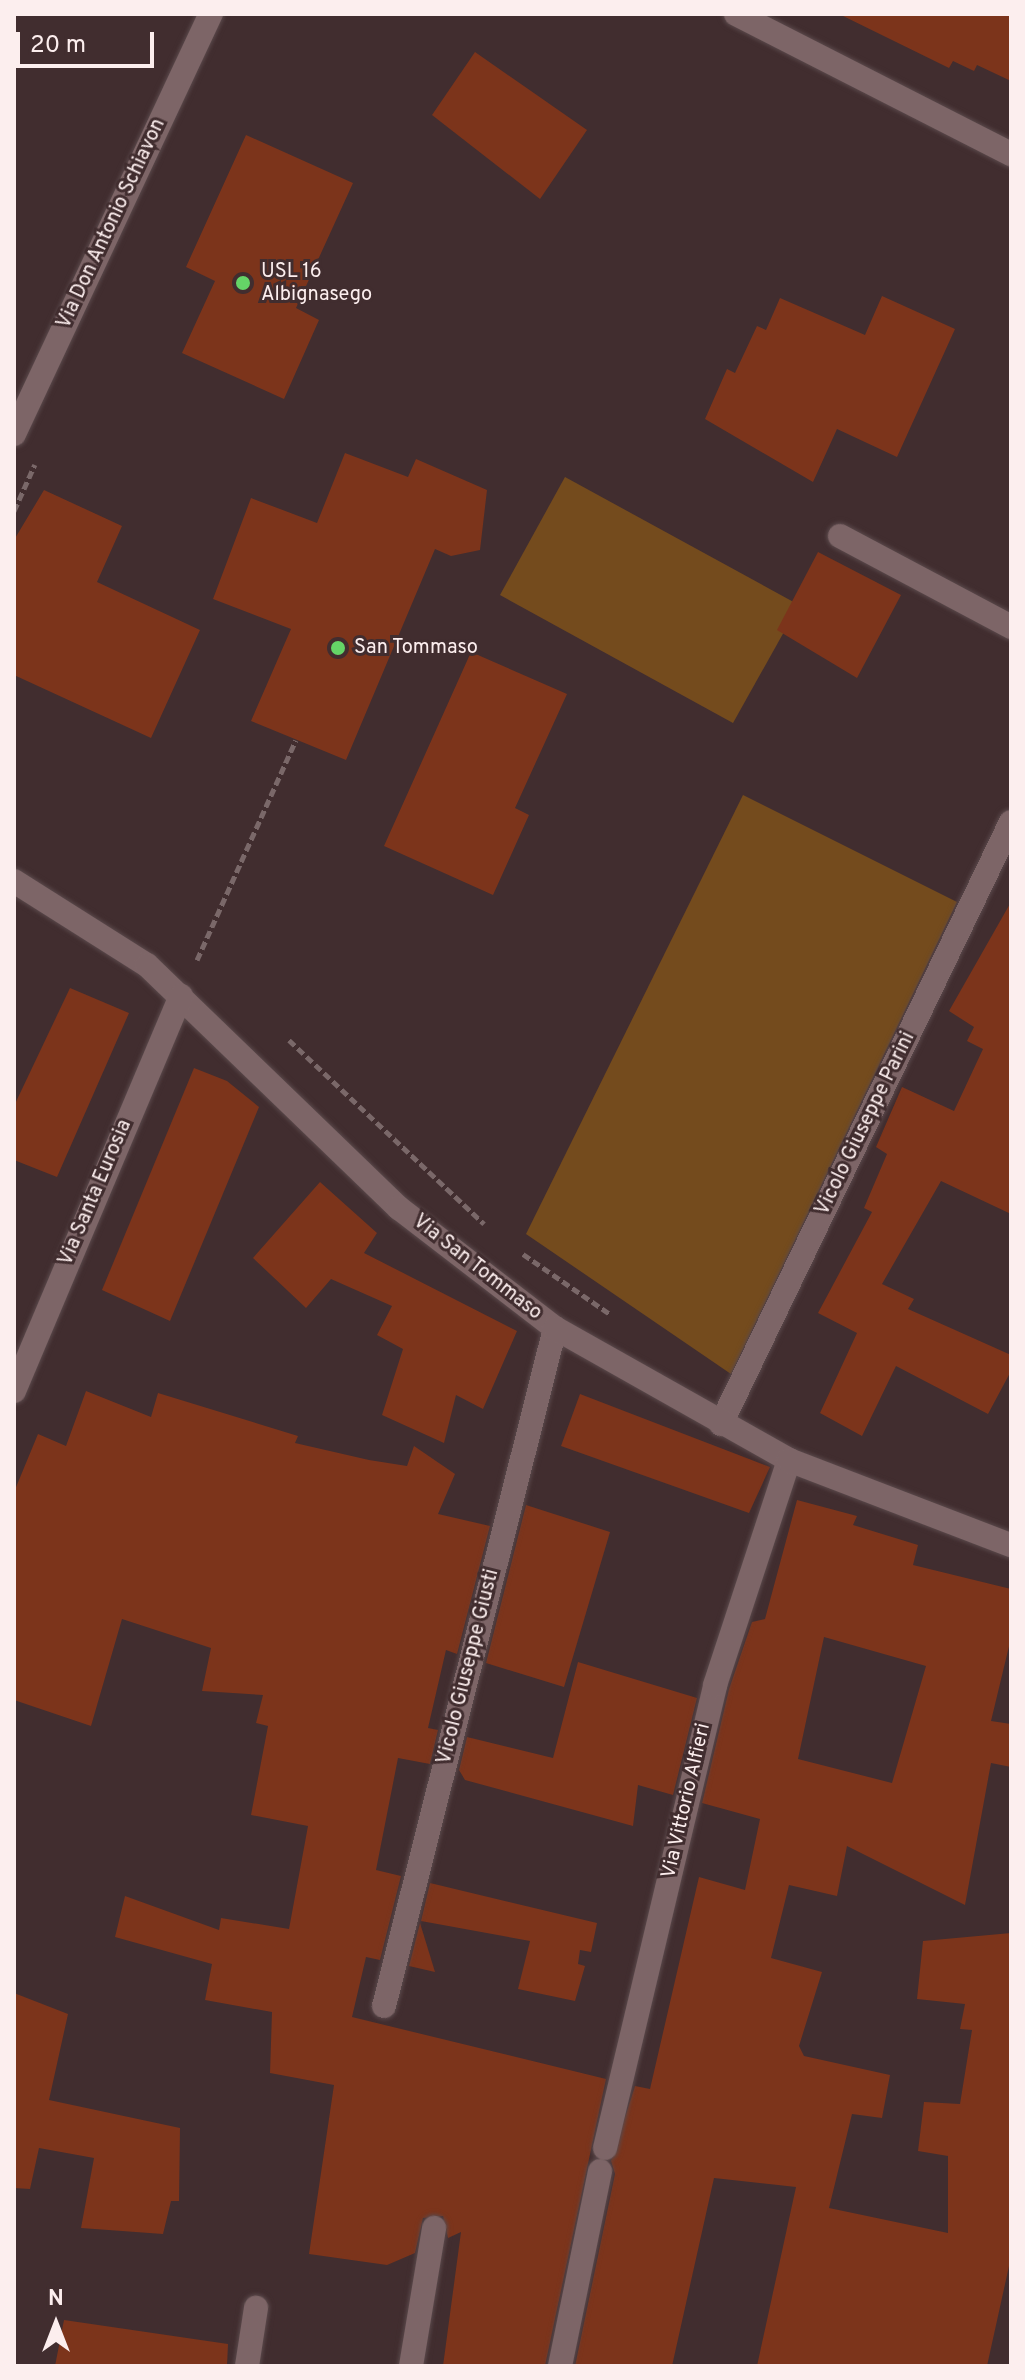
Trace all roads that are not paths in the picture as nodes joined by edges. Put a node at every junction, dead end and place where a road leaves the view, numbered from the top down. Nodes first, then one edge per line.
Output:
1 (211, 14) edge
2 (736, 14) edge
3 (1011, 154) edge
4 (14, 434) edge
5 (840, 536) dead end
6 (1011, 627) edge
7 (1011, 822) edge
8 (14, 881) edge
9 (181, 996) junction
10 (555, 1328) junction
11 (14, 1391) edge
12 (721, 1424) junction
13 (789, 1460) junction
14 (1011, 1545) edge
15 (384, 2006) dead end
16 (434, 2228) dead end
17 (256, 2308) dead end
18 (247, 2366) edge
19 (411, 2366) edge
20 (560, 2366) edge

1 - 4 street, Via Don Antonio Schiavon
2 - 3 street
5 - 6 street
7 - 12 street, Vicolo Giuseppe Parini
8 - 9 street, Via San Tommaso
9 - 10 street, Via San Tommaso
9 - 11 street, Via Santa Eurosia
10 - 12 street, Via San Tommaso
10 - 15 street, Vicolo Giuseppe Giusti
12 - 13 street, Via San Tommaso
13 - 14 street, Via San Tommaso
13 - 20 street, Via Vittorio Alfieri
16 - 19 street
17 - 18 street

